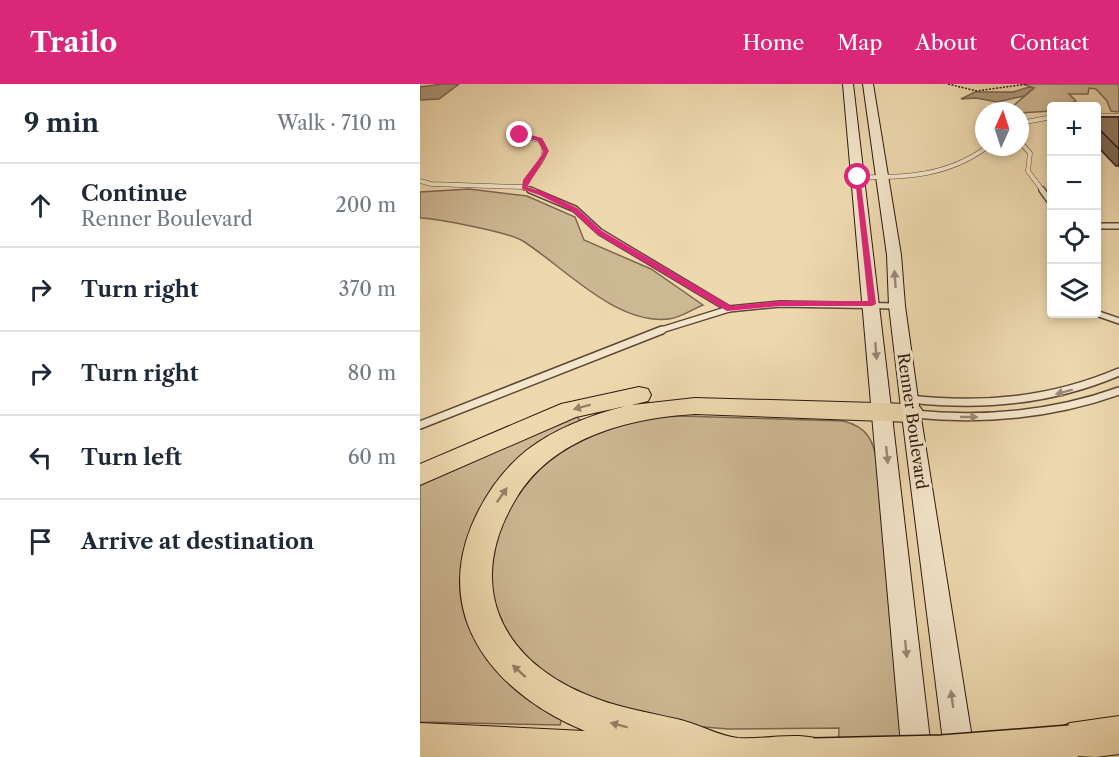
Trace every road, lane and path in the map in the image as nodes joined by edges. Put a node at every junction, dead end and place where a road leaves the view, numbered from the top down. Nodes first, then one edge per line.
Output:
1 (848, 84) edge
2 (860, 84) edge
3 (868, 84) edge
4 (948, 84) edge
5 (1027, 84) edge
6 (871, 104) junction
7 (1101, 116) edge
8 (1119, 116) edge
9 (1047, 118) edge
10 (852, 120) junction
11 (1029, 121) edge
12 (520, 135) dead end
13 (1029, 152) edge
14 (975, 156) edge
15 (858, 177) junction
16 (883, 178) junction
17 (420, 181) edge
18 (524, 188) junction
19 (1047, 197) edge
20 (1101, 226) edge
21 (1119, 226) edge
22 (872, 304) junction
23 (897, 306) junction
24 (729, 309) junction
25 (1101, 315) edge
26 (1119, 321) edge
27 (1119, 372) edge
28 (1119, 391) edge
29 (881, 404) junction
30 (910, 406) junction
31 (420, 425) edge
32 (420, 475) edge
33 (1119, 735) edge
34 (420, 742) edge
35 (736, 757) edge
36 (917, 757) edge
37 (960, 757) edge

1 - 10 main road, Renner Boulevard
2 - 6 main road
3 - 6 main road, Renner Boulevard
4 - 5 path
6 - 16 main road, Renner Boulevard
7 - 8 lane
9 - 11 lane
10 - 15 main road, Renner Boulevard
10 - 16 main road
12 - 18 lane
13 - 19 lane
14 - 16 lane
15 - 16 lane
15 - 22 main road, Renner Boulevard
23 -> 16 main road, Renner Boulevard
17 - 18 lane
18 - 24 lane
20 - 21 lane
22 - 23 lane
22 - 24 lane
22 -> 29 main road, Renner Boulevard
23 - 30 main road, Renner Boulevard
24 - 31 lane
25 - 26 lane
27 -> 30 lane
30 -> 28 lane
29 - 30 highway
29 -> 32 highway
35 -> 29 highway
29 -> 36 main road, Renner Boulevard
37 -> 30 main road, Renner Boulevard
33 - 35 highway, bridge
34 - 35 highway

